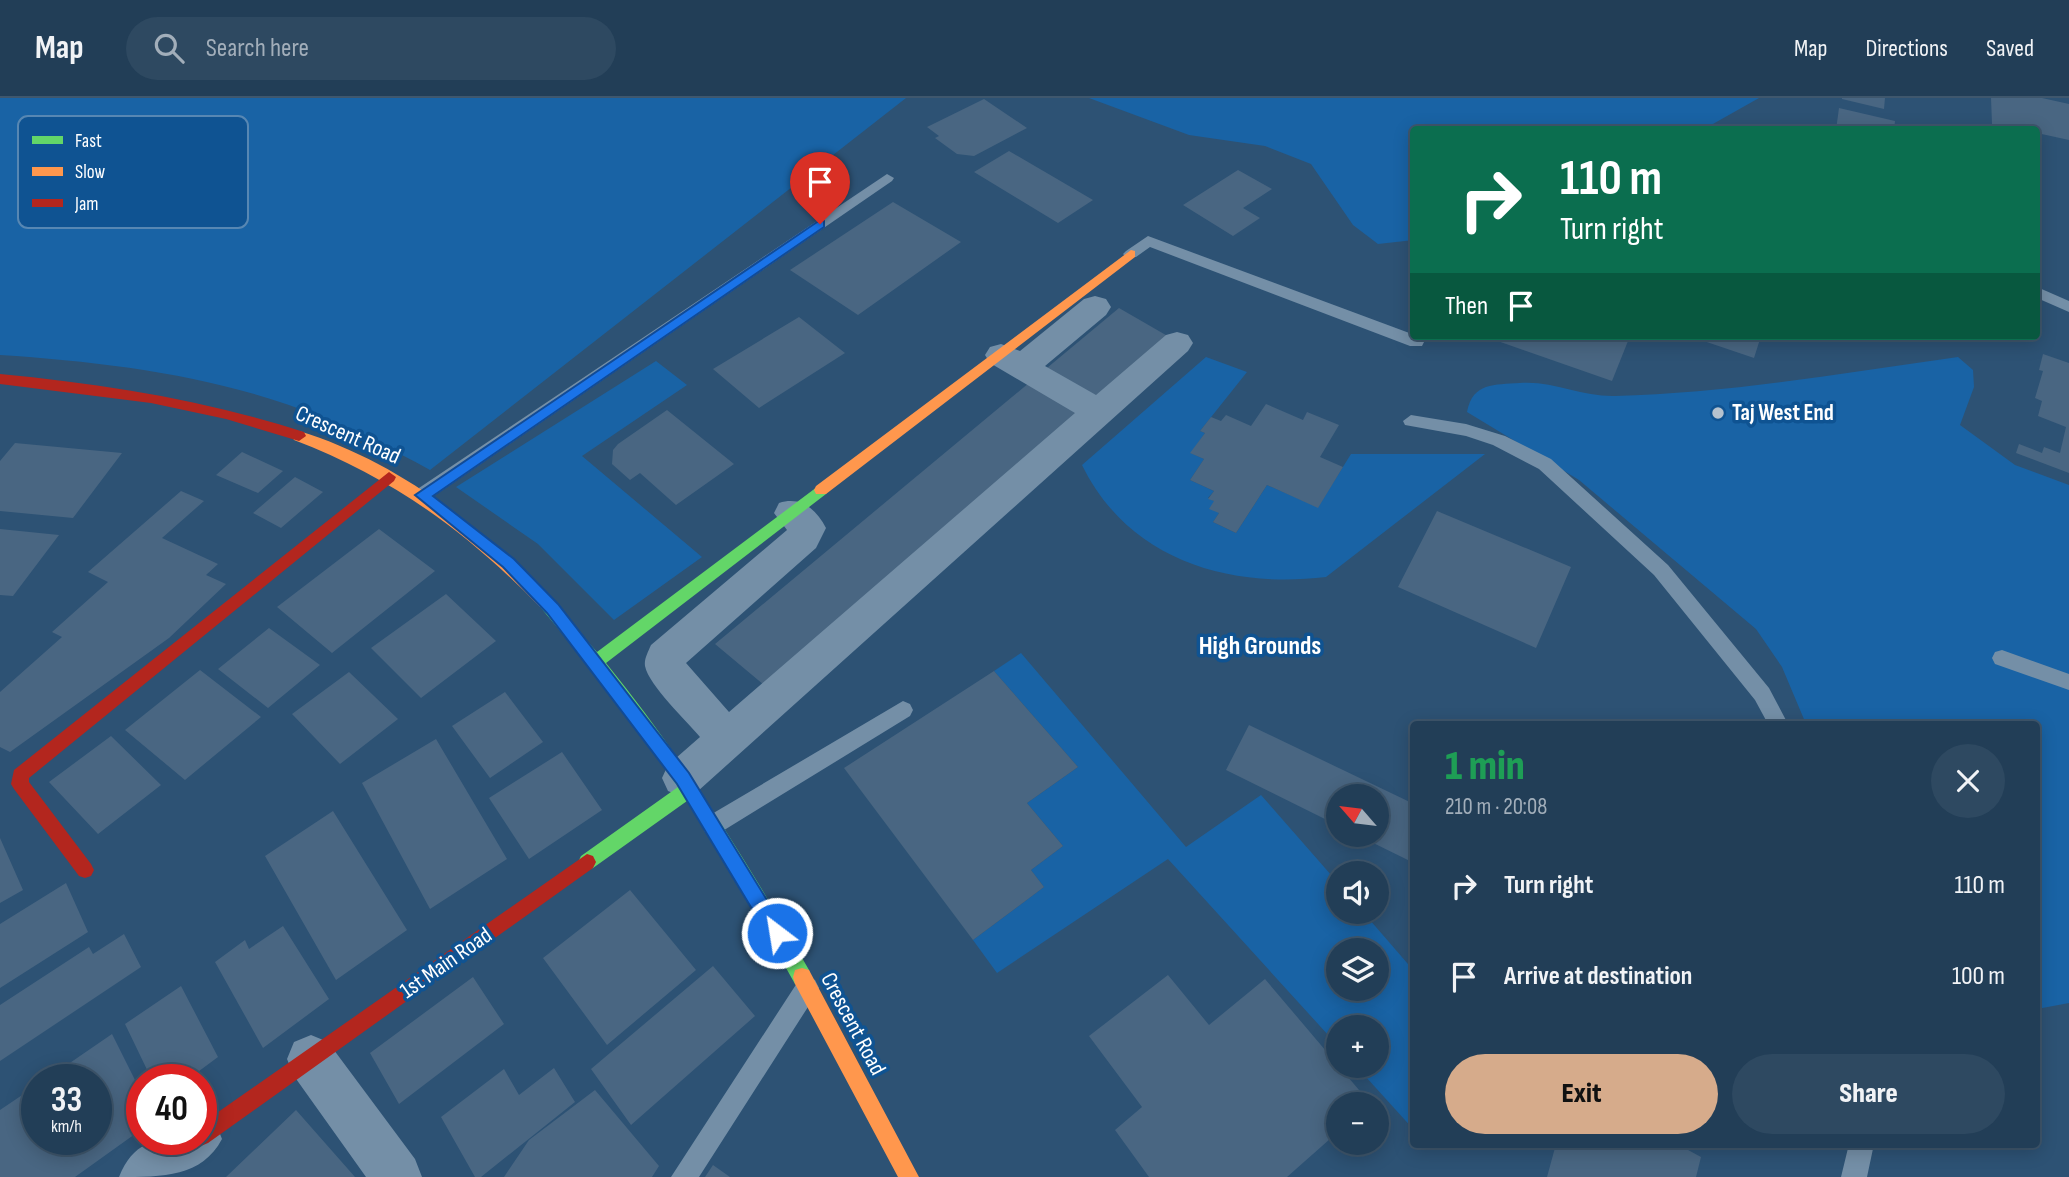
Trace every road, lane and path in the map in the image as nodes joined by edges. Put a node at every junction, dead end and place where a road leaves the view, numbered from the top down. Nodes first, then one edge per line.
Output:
1 (887, 178) dead end
2 (1131, 254) joint
3 (2040, 293) edge
4 (1095, 307) dead end
5 (2069, 307) edge
6 (1410, 340) edge
7 (1177, 343) dead end
8 (1012, 361) junction
9 (0, 379) edge
10 (1098, 412) junction
11 (1411, 421) dead end
12 (389, 477) junction
13 (422, 495) junction
14 (792, 513) junction
15 (2003, 658) dead end
16 (595, 662) junction
17 (2069, 682) edge
18 (903, 710) dead end
19 (1776, 721) edge
20 (728, 740) junction
21 (686, 784) junction
22 (713, 825) junction
23 (85, 870) dead end
24 (807, 987) junction
25 (311, 1059) junction
26 (217, 1125) edge
27 (1861, 1148) edge
28 (175, 1155) edge
29 (144, 1177) edge
30 (397, 1177) edge
31 (684, 1177) edge
32 (909, 1177) edge
33 (1854, 1177) edge

1 - 13 lane
2 - 6 lane
2 - 8 street
3 - 5 lane
4 - 8 street
7 - 10 street
8 - 10 street
8 - 14 street
9 - 12 street, Crescent Road
10 - 20 street
11 - 19 lane
12 - 13 street, Crescent Road
12 - 23 street
13 - 16 street, Crescent Road
14 - 16 street
14 - 20 street
15 - 17 lane
16 - 21 street, Crescent Road
18 - 22 lane
20 - 21 street
21 - 22 street, Crescent Road
21 - 25 street, 1st Main Road
22 - 24 street, Crescent Road
24 - 31 lane
24 - 32 street, Crescent Road
25 - 26 street, 1st Main Road
25 - 30 street
27 - 33 lane
28 - 29 street, 1st Main Road

